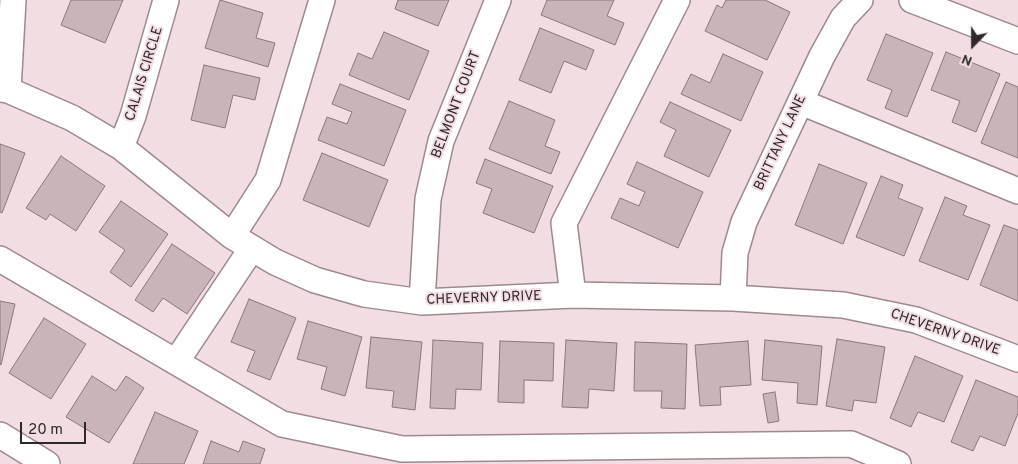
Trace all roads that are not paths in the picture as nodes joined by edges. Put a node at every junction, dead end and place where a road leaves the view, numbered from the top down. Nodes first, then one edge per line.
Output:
1 (14, 0) edge
2 (166, 0) edge
3 (322, 0) edge
4 (498, 0) edge
5 (677, 0) edge
6 (860, 0) edge
7 (912, 0) edge
8 (1018, 42) edge
9 (4, 89) edge
10 (801, 102) junction
11 (121, 146) junction
12 (1018, 191) edge
13 (242, 242) junction
14 (0, 259) edge
15 (573, 295) junction
16 (733, 298) junction
17 (422, 302) junction
18 (1018, 359) edge
19 (176, 362) junction
20 (0, 435) edge
21 (47, 464) edge
22 (898, 464) edge

1 - 9 street
2 - 11 street, CALAIS CIRCLE
3 - 13 street
4 - 17 street, BELMONT COURT
5 - 15 street
6 - 10 street, BRITTANY LANE
7 - 8 street
9 - 11 street, CHEVERNY DRIVE
10 - 12 street
10 - 16 street, BRITTANY LANE
11 - 13 street, CHEVERNY DRIVE
13 - 17 street, CHEVERNY DRIVE
13 - 19 street
14 - 19 street
15 - 16 street, CHEVERNY DRIVE
15 - 17 street, CHEVERNY DRIVE
16 - 18 street, CHEVERNY DRIVE
19 - 22 street
20 - 21 street

